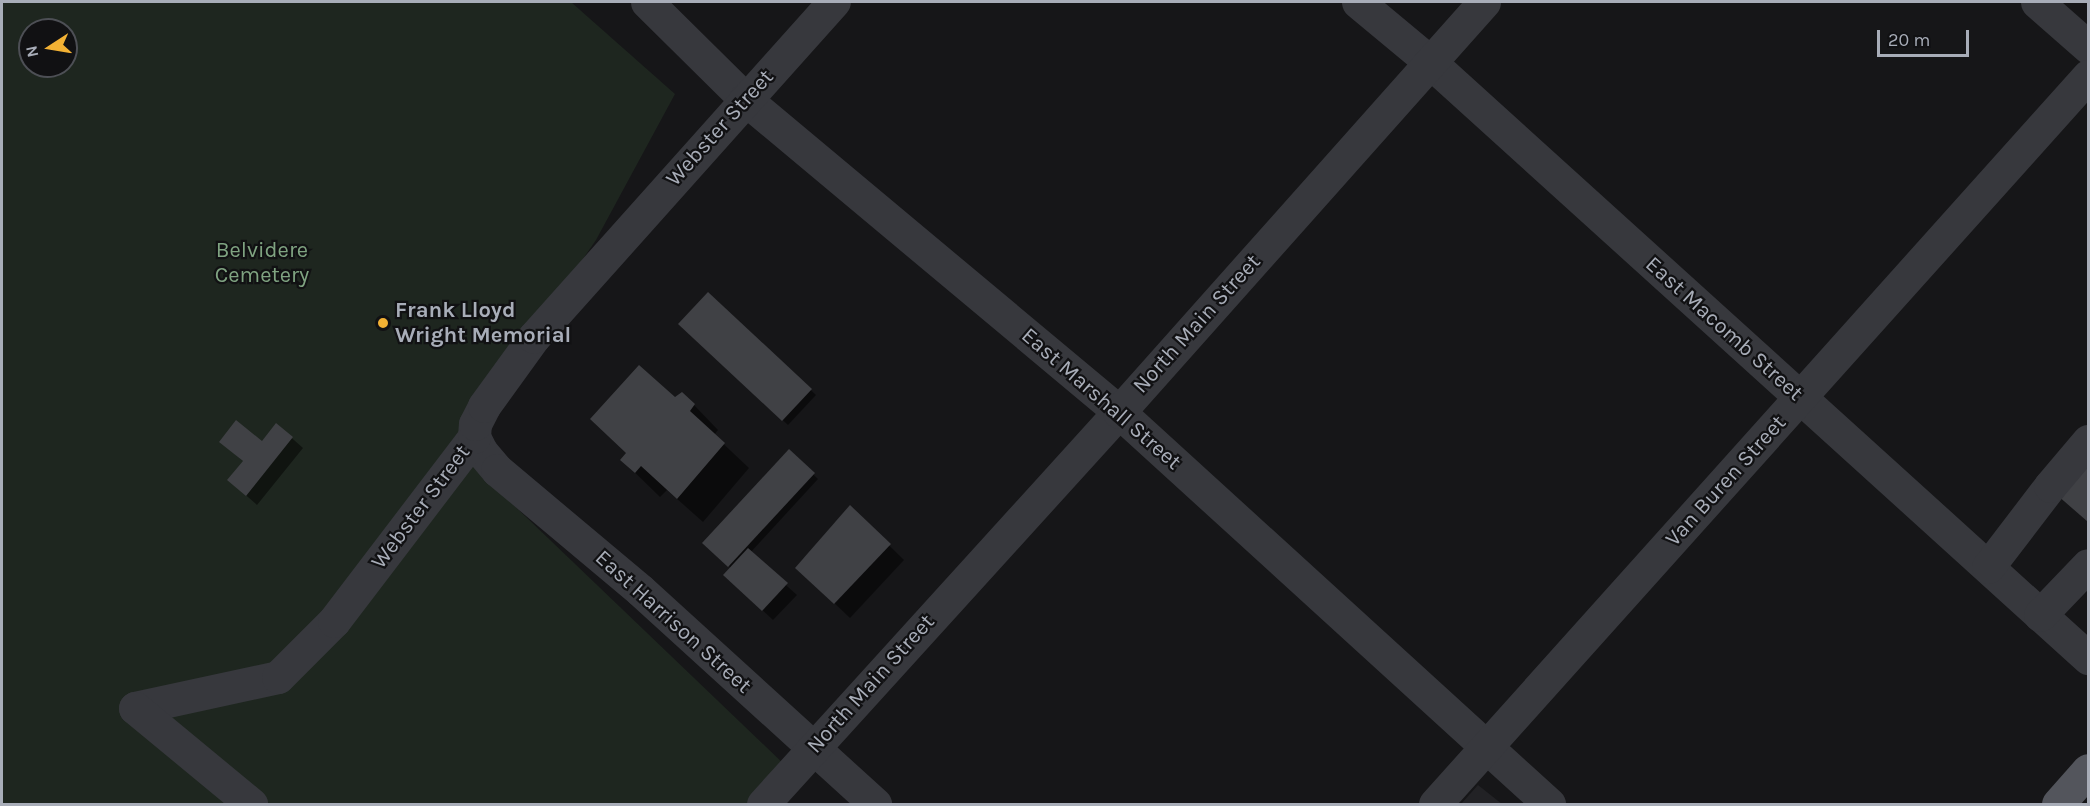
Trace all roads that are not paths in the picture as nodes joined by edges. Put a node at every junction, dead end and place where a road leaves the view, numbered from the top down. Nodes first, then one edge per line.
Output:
1 (646, 2) edge
2 (834, 2) edge
3 (1358, 2) edge
4 (1485, 2) edge
5 (2037, 2) edge
6 (2088, 47) edge
7 (1430, 62) junction
8 (2088, 76) edge
9 (745, 99) junction
10 (1800, 398) junction
11 (1119, 412) junction
12 (474, 436) junction
13 (2088, 441) edge
14 (2088, 565) edge
15 (1988, 567) junction
16 (2040, 615) junction
17 (2088, 658) edge
18 (813, 747) junction
19 (1486, 749) junction
20 (2088, 770) edge
21 (251, 804) edge
22 (763, 804) edge
23 (875, 804) edge
24 (1435, 804) edge
25 (1549, 804) edge
26 (2058, 804) edge

1 - 9 street, East Marshall Street
2 - 9 street, Webster Street
3 - 7 street, East Macomb Street
4 - 7 street, North Main Street
5 - 6 street
7 - 10 street, East Macomb Street
7 - 11 street, North Main Street
8 - 10 street, Van Buren Street
9 - 11 street, East Marshall Street
9 - 12 street, Webster Street
10 - 15 street, East Macomb Street
10 - 19 street, Van Buren Street
11 - 18 street, North Main Street
11 - 19 street, East Marshall Street
12 - 18 street, East Harrison Street
12 - 21 street, Webster Street
13 - 15 street
14 - 16 street
15 - 16 street, East Macomb Street
16 - 17 street, East Macomb Street
18 - 22 street, North Main Street
18 - 23 street, East Harrison Street
19 - 24 street, Van Buren Street
19 - 25 street, East Marshall Street
20 - 26 main road

